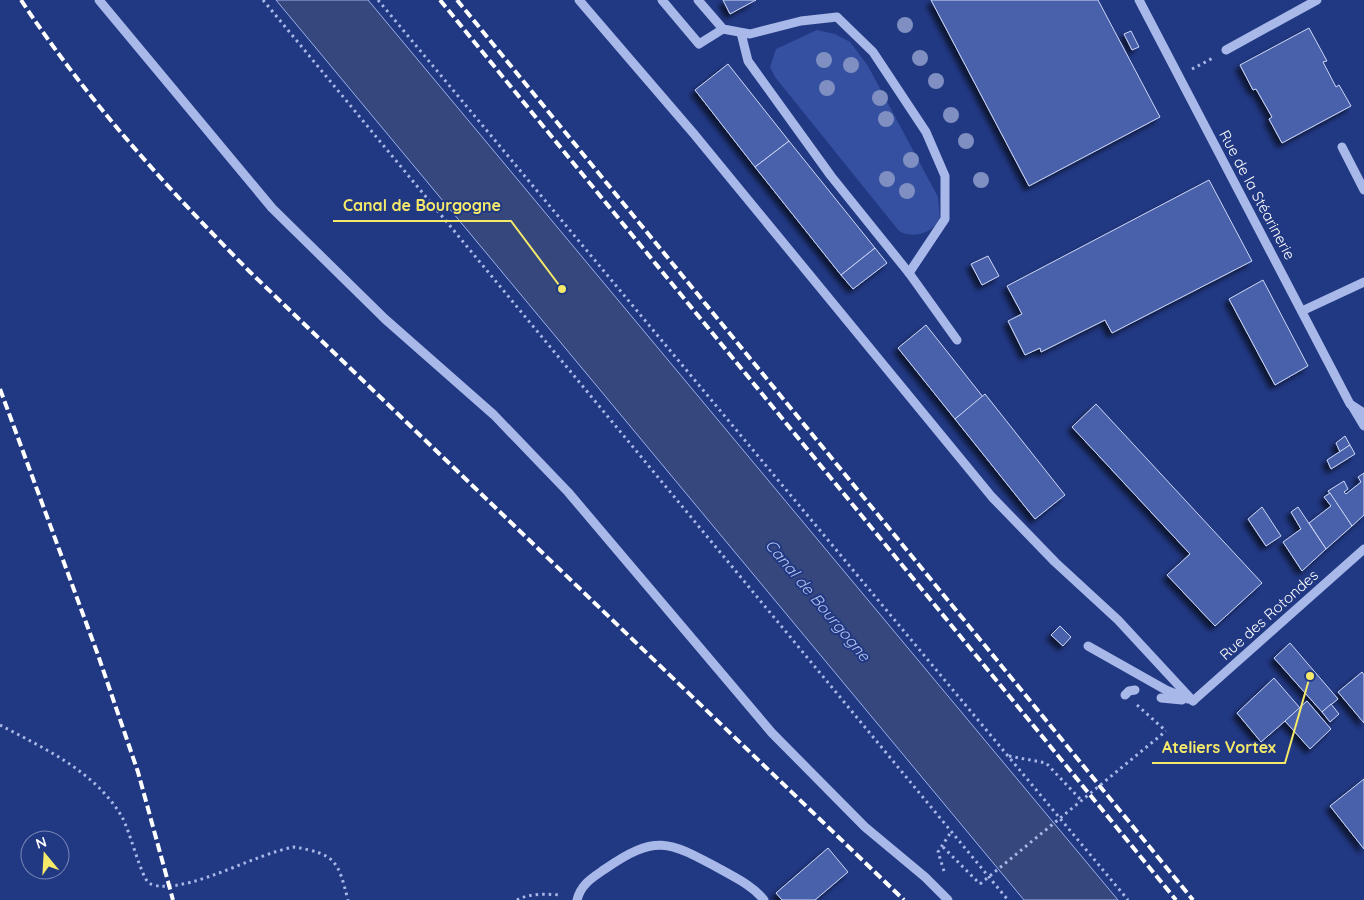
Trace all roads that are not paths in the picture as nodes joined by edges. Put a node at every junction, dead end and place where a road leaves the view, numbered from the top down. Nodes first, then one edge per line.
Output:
1 (100, 0) edge
2 (579, 0) edge
3 (662, 0) edge
4 (698, 0) edge
5 (1139, 0) edge
6 (1317, 0) edge
7 (723, 29) junction
8 (741, 32) junction
9 (1226, 50) road end
10 (1342, 147) dead end
11 (1364, 190) edge
12 (909, 273) junction
13 (1364, 282) edge
14 (1302, 311) junction
15 (957, 340) dead end
16 (1350, 404) junction
17 (1364, 413) edge
18 (1364, 426) edge
19 (1364, 549) edge
20 (1088, 646) dead end
21 (1135, 690) dead end
22 (1125, 695) road end
23 (1161, 698) dead end
24 (1192, 701) junction
25 (945, 897) edge
26 (578, 899) edge
27 (764, 900) edge

1 - 25 street
2 - 24 street
3 - 7 street
4 - 7 street
5 - 14 street, Rue de la Stéarinerie
6 - 9 street
7 - 8 street
8 - 12 street
8 - 12 street
10 - 11 street
12 - 15 street
13 - 14 street
14 - 16 street, Rue de la Stéarinerie
16 - 17 street, Rue de la Stéarinerie
16 - 18 street, Rue de la Stéarinerie
19 - 24 street, Rue des Rotondes
20 - 24 street
21 - 22 street
23 - 24 street
26 - 27 street

